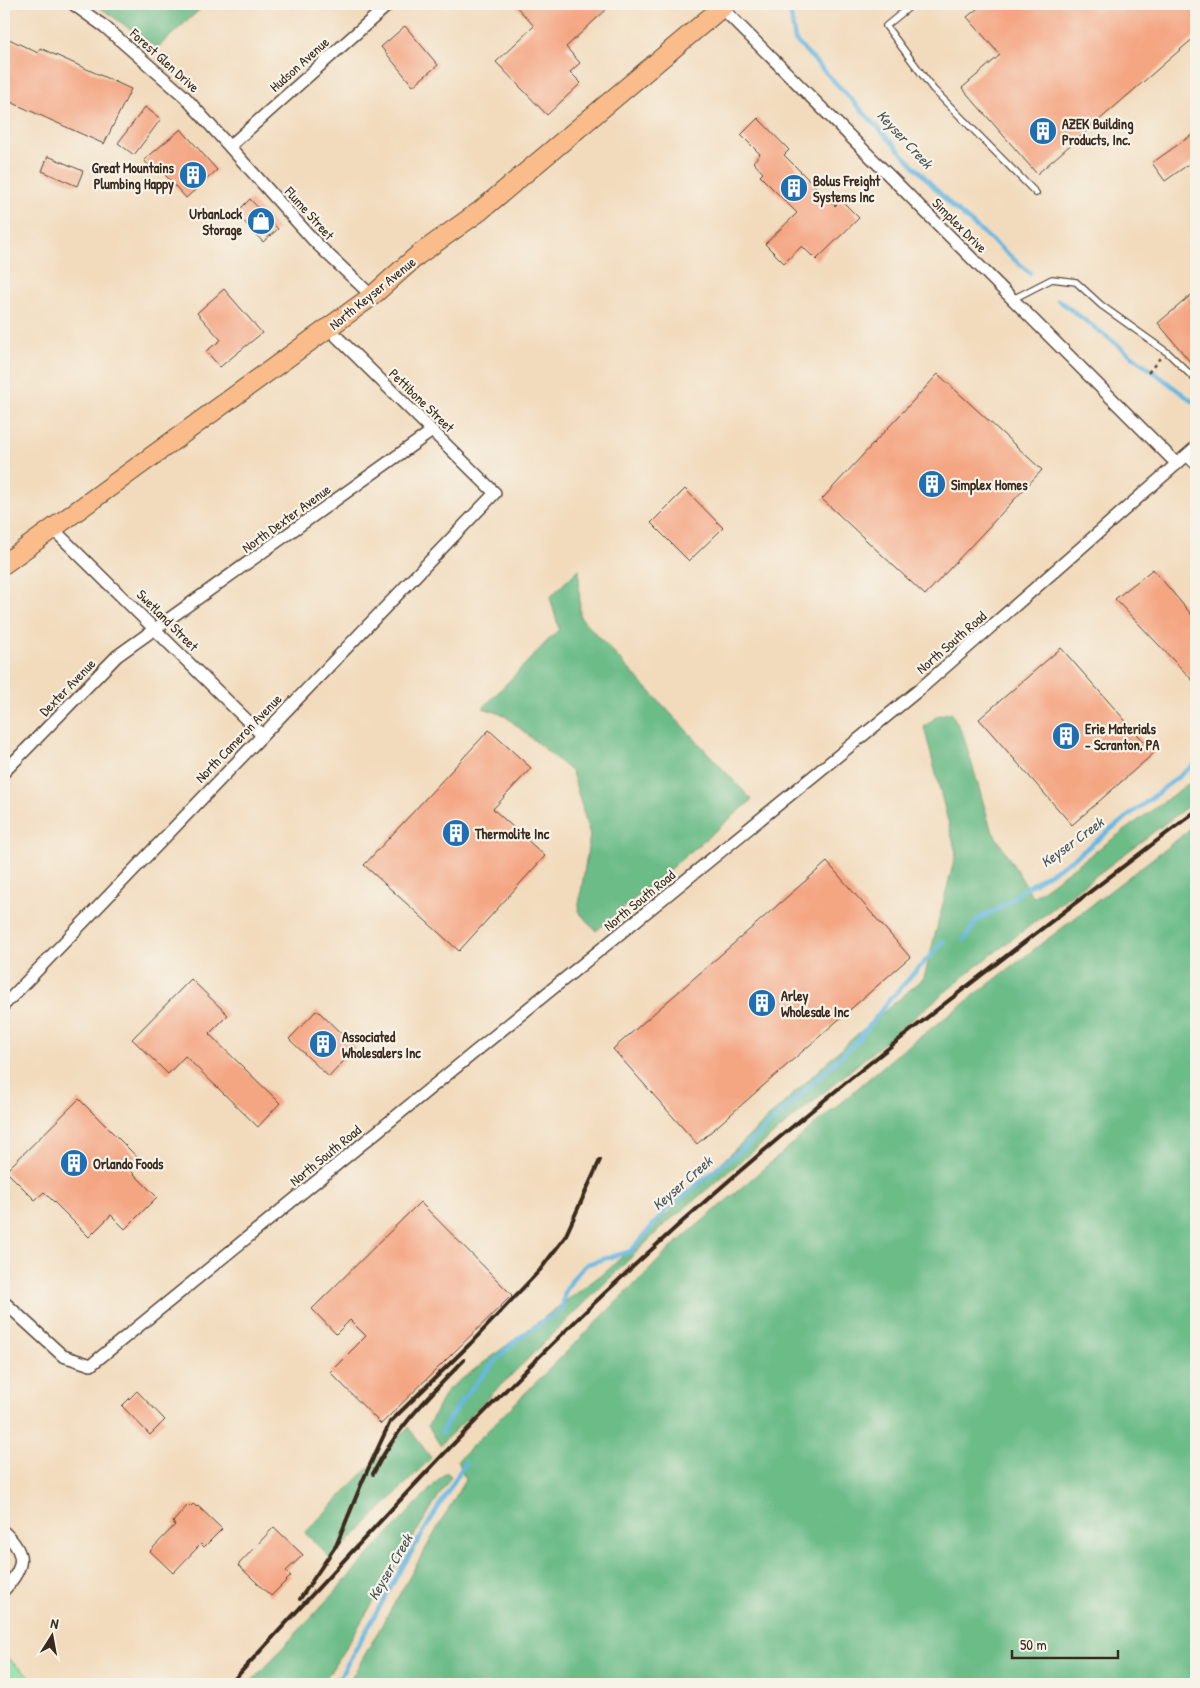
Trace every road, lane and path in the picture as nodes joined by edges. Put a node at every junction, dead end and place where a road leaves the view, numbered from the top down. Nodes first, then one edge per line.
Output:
1 (73, 4) edge
2 (389, 4) edge
3 (913, 4) edge
4 (724, 6) edge
5 (230, 146) junction
6 (1036, 193) dead end
7 (372, 296) junction
8 (1013, 299) junction
9 (328, 330) junction
10 (1158, 361) dead end
11 (1148, 373) dead end
12 (1196, 380) edge
13 (432, 431) junction
14 (1196, 448) edge
15 (1181, 460) junction
16 (1196, 468) edge
17 (495, 493) joint
18 (52, 528) junction
19 (4, 564) edge
20 (157, 629) junction
21 (261, 734) junction
22 (4, 772) edge
23 (4, 1006) edge
24 (4, 1302) edge
25 (4, 1532) edge
26 (4, 1590) edge

1 - 5 street, Forest Glen Drive
2 - 5 street, Hudson Avenue
3 - 6 lane
4 - 7 main road, North Keyser Avenue
4 - 8 street, Simplex Drive
5 - 7 street, Flume Street
7 - 9 main road, North Keyser Avenue
8 - 12 lane
8 - 15 street, Simplex Drive
9 - 13 street, Pettibone Street
9 - 18 main road, North Keyser Avenue
10 - 11 path
13 - 17 street, Pettibone Street
13 - 20 street, North Dexter Avenue
14 - 15 street, North South Road
15 - 16 lane
15 - 24 street, North South Road
17 - 21 street, North Cameron Avenue
18 - 19 main road, North Keyser Avenue
18 - 20 street, Swetland Street
20 - 21 street, Swetland Street
20 - 22 street, Dexter Avenue
21 - 23 street, North Cameron Avenue
25 - 26 street

